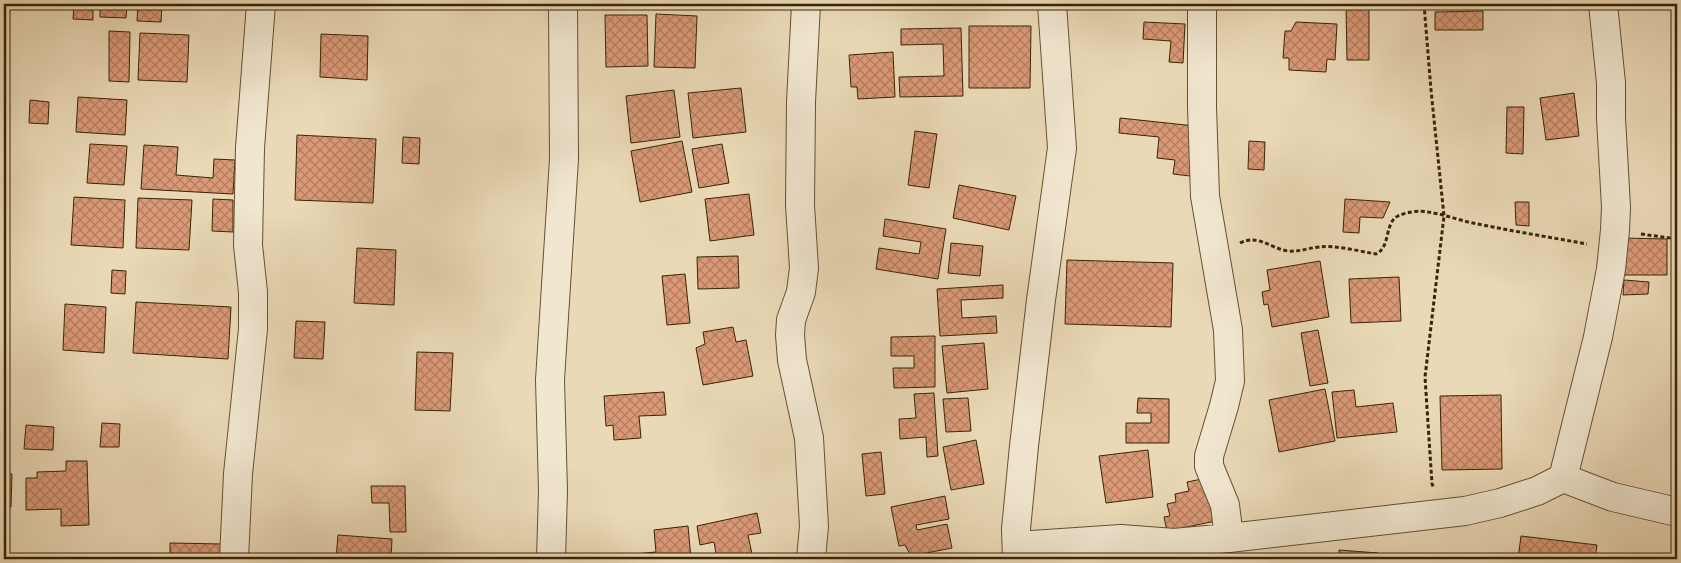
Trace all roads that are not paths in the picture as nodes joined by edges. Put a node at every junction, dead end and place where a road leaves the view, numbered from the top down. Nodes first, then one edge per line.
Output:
1 (261, 4) edge
2 (563, 4) edge
3 (806, 4) edge
4 (1052, 4) edge
5 (1202, 4) edge
6 (1603, 4) edge
7 (1563, 478) junction
8 (1677, 512) edge
9 (1229, 538) junction
10 (1017, 553) edge
11 (234, 559) edge
12 (551, 559) edge
13 (810, 559) edge

1 - 11 street
2 - 12 street
3 - 13 street
4 - 10 street
5 - 9 street
6 - 7 street
7 - 8 street
7 - 9 street
9 - 10 street

